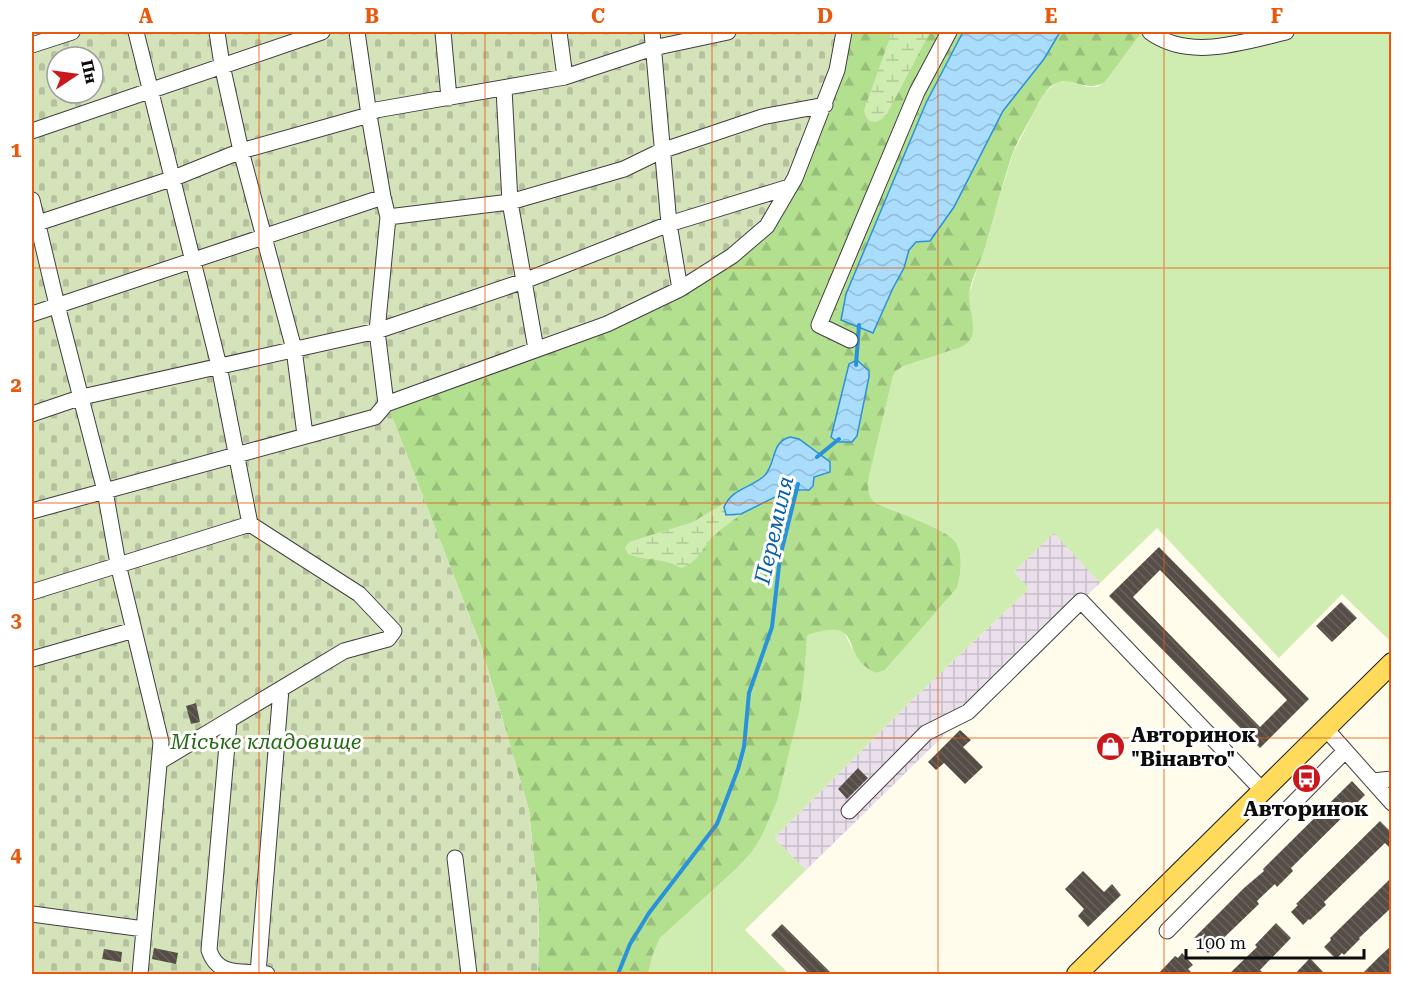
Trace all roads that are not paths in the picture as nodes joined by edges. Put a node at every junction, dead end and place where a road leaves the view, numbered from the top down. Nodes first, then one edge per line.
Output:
1 (72, 32) edge
2 (136, 32) edge
3 (217, 32) edge
4 (322, 32) edge
5 (357, 32) edge
6 (443, 32) edge
7 (559, 32) edge
8 (652, 32) edge
9 (728, 32) edge
10 (844, 32) edge
11 (949, 32) edge
12 (1150, 32) edge
13 (1286, 32) edge
14 (32, 45) edge
15 (653, 48) junction
16 (222, 65) junction
17 (565, 77) junction
18 (504, 89) junction
19 (150, 91) junction
20 (448, 98) junction
21 (825, 105) junction
22 (369, 115) junction
23 (32, 131) edge
24 (241, 151) junction
25 (661, 152) junction
26 (174, 178) junction
27 (789, 188) junction
28 (383, 197) junction
29 (32, 200) edge
30 (510, 202) junction
31 (388, 217) junction
32 (34, 224) edge
33 (669, 224) junction
34 (265, 236) junction
35 (194, 259) junction
36 (524, 281) junction
37 (680, 289) junction
38 (57, 305) junction
39 (32, 314) edge
40 (377, 331) junction
41 (850, 340) dead end
42 (294, 349) junction
43 (536, 349) junction
44 (219, 366) junction
45 (82, 397) junction
46 (387, 404) junction
47 (32, 414) edge
48 (305, 435) junction
49 (237, 456) junction
50 (105, 491) junction
51 (32, 511) edge
52 (250, 524) junction
53 (118, 564) junction
54 (32, 592) edge
55 (134, 630) junction
56 (32, 659) edge
57 (1392, 663) edge
58 (281, 689) junction
59 (229, 722) junction
60 (1326, 729) junction
61 (1346, 751) junction
62 (159, 762) junction
63 (1392, 778) edge
64 (1372, 781) junction
65 (1263, 791) junction
66 (1392, 803) edge
67 (849, 811) dead end
68 (455, 858) dead end
69 (32, 914) edge
70 (144, 929) junction
71 (1167, 931) dead end
72 (263, 974) edge
73 (140, 975) edge
74 (469, 975) edge
75 (1077, 975) edge

1 - 14 street
2 - 19 street
3 - 16 street
4 - 16 street
5 - 22 street
6 - 20 street
7 - 17 street
8 - 15 street
9 - 15 street
10 - 21 street
11 - 41 street
12 - 13 street
15 - 17 street
15 - 25 street
16 - 19 street
16 - 24 street
17 - 18 street
18 - 20 street
18 - 30 street
19 - 23 street
19 - 26 street
20 - 22 street
21 - 25 street
21 - 27 street
22 - 24 street
22 - 28 street
24 - 26 street
24 - 34 street
25 - 30 street
25 - 33 street
26 - 32 street
26 - 35 street
27 - 33 street
27 - 37 street
28 - 31 street
28 - 34 street
29 - 32 street
30 - 31 street
30 - 36 street
31 - 40 street
32 - 38 street
33 - 36 street
33 - 37 street
34 - 35 street
34 - 42 street
35 - 38 street
35 - 44 street
36 - 40 street
36 - 43 street
37 - 43 street
38 - 39 street
38 - 45 street
40 - 42 street
40 - 46 street
42 - 44 street
42 - 48 street
43 - 46 street
44 - 45 street
44 - 49 street
45 - 47 street
45 - 50 street
46 - 48 street
48 - 49 street
49 - 50 street
49 - 52 street
50 - 51 street
50 - 53 street
52 - 53 street
52 - 58 street
53 - 54 street
53 - 55 street
55 - 56 street
55 - 62 street
57 - 60 main road
58 - 59 street
58 - 72 street
59 - 62 street
59 - 72 street
60 - 61 street
60 - 65 main road
61 - 64 street
61 - 71 street
62 - 70 street
63 - 64 street
64 - 66 street
65 - 67 street
65 - 75 main road
68 - 74 street
69 - 70 street
70 - 73 street

